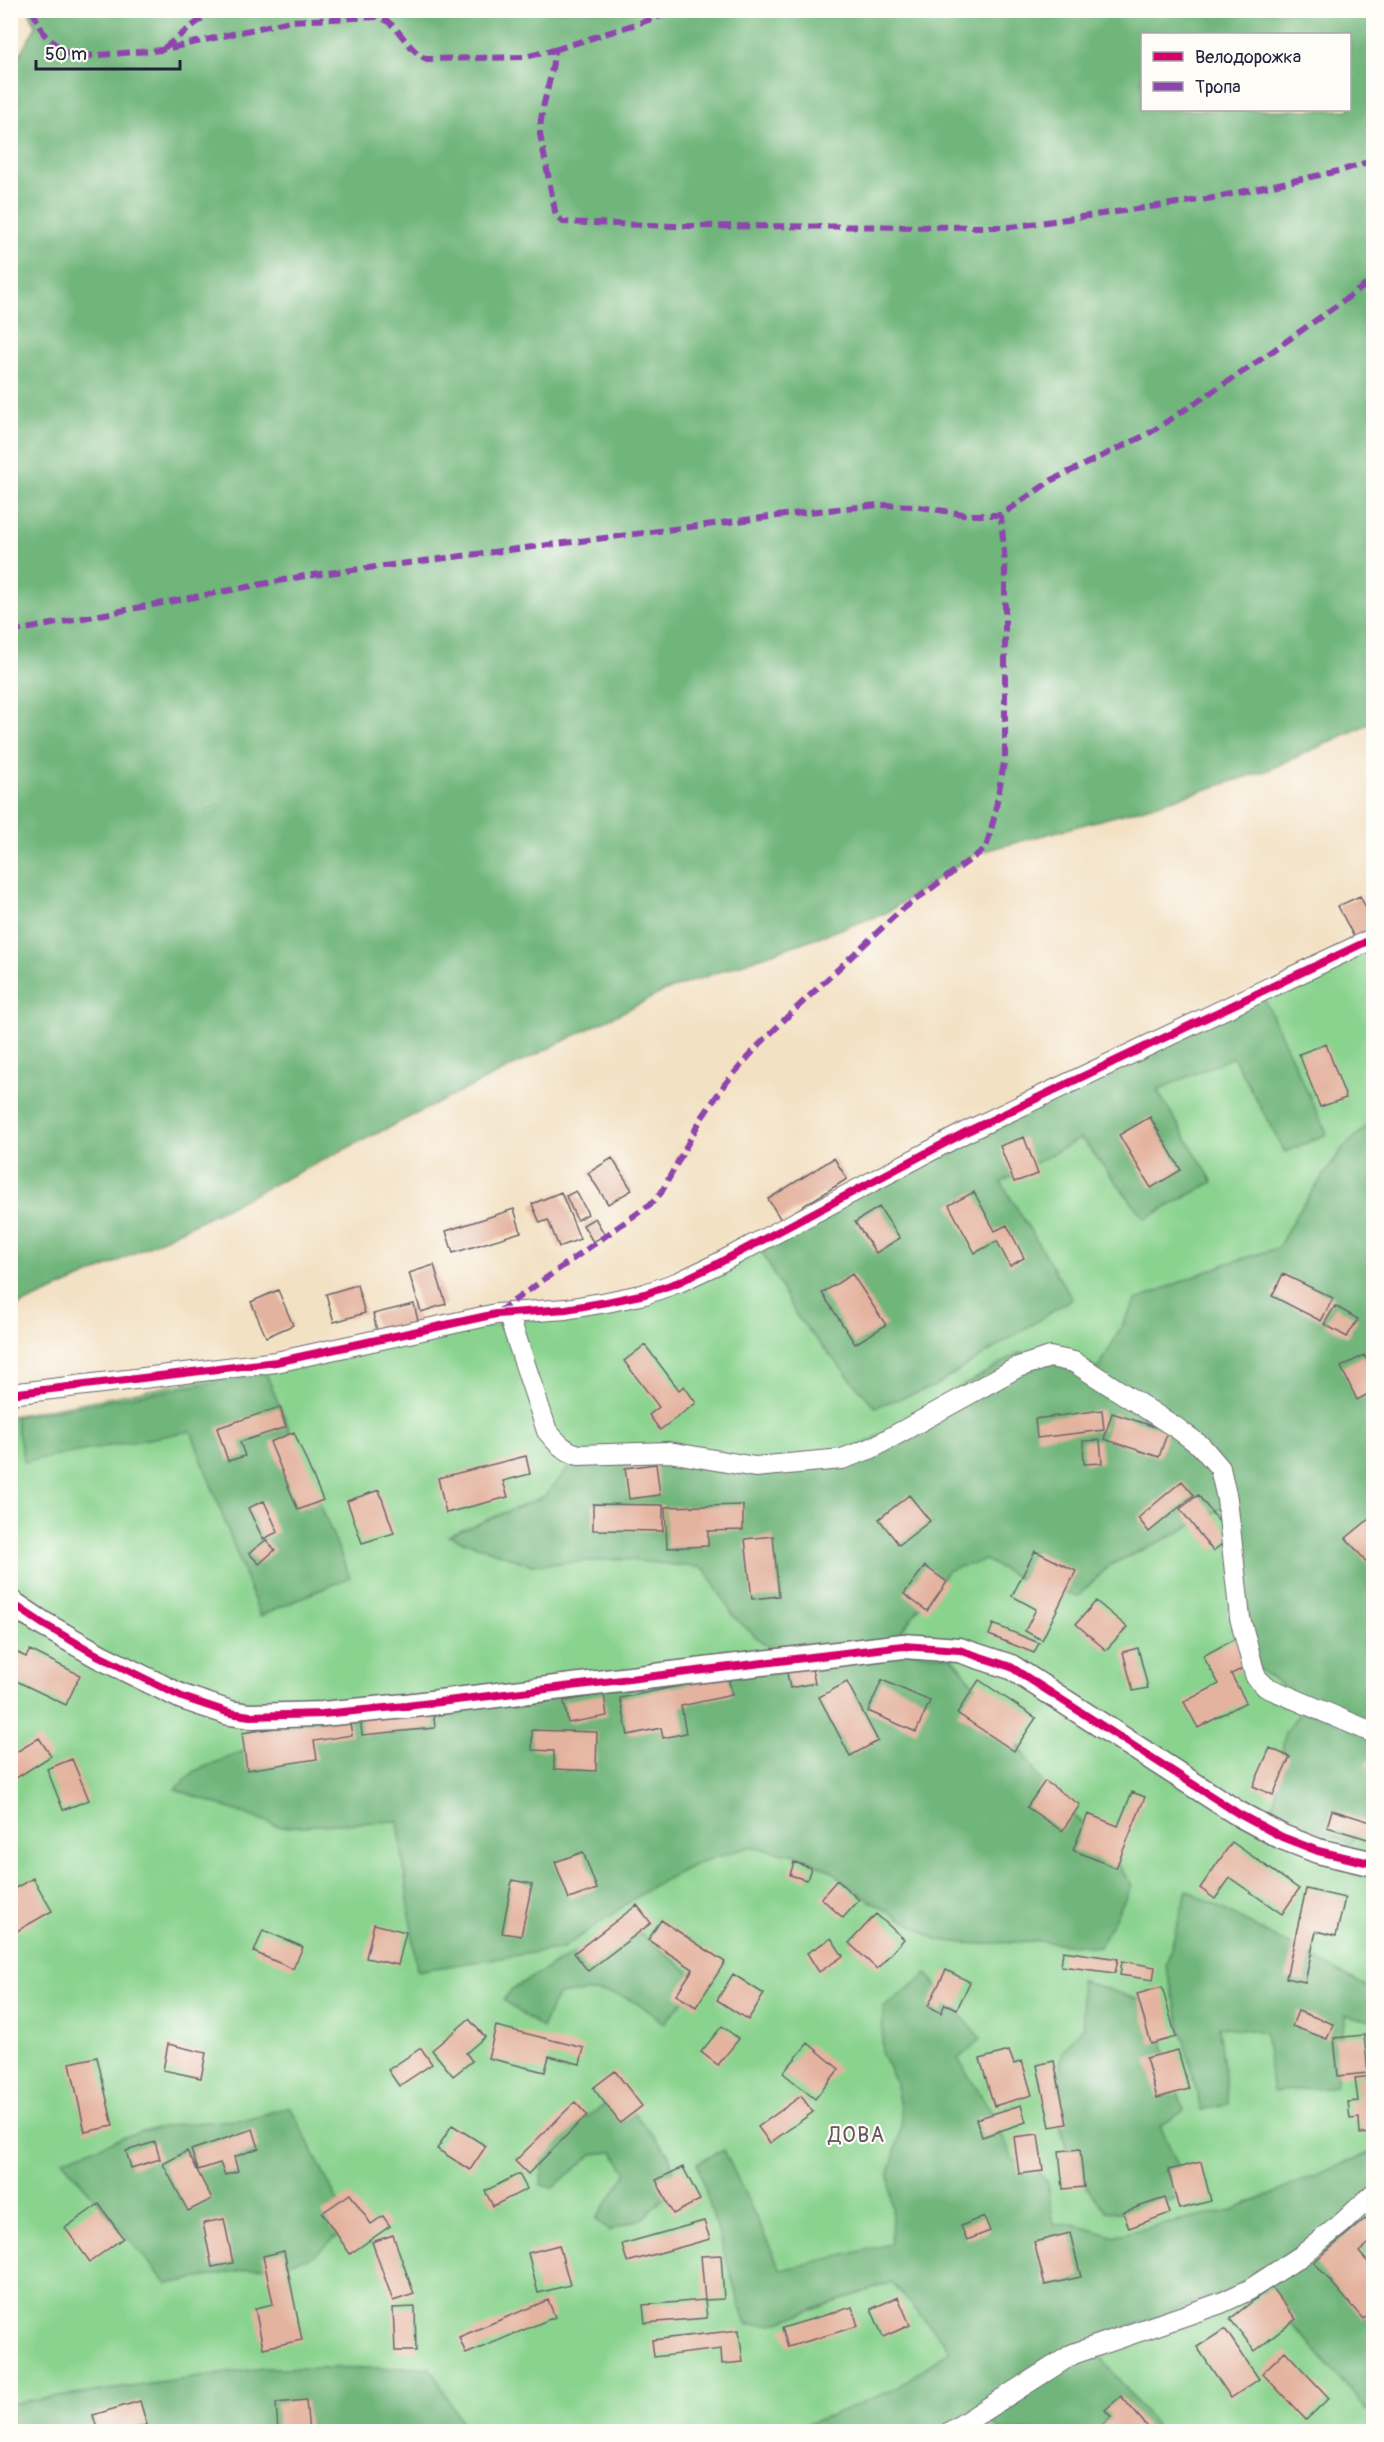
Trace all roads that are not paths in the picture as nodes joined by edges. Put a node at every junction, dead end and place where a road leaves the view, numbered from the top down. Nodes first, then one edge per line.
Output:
1 (1374, 938) edge
2 (508, 1313) junction
3 (10, 1394) edge
4 (10, 1602) edge
5 (1374, 1733) edge
6 (1374, 1864) edge
7 (1374, 2193) edge
8 (950, 2432) edge

1 - 2 street
2 - 3 street
2 - 5 street
4 - 6 street
7 - 8 street

